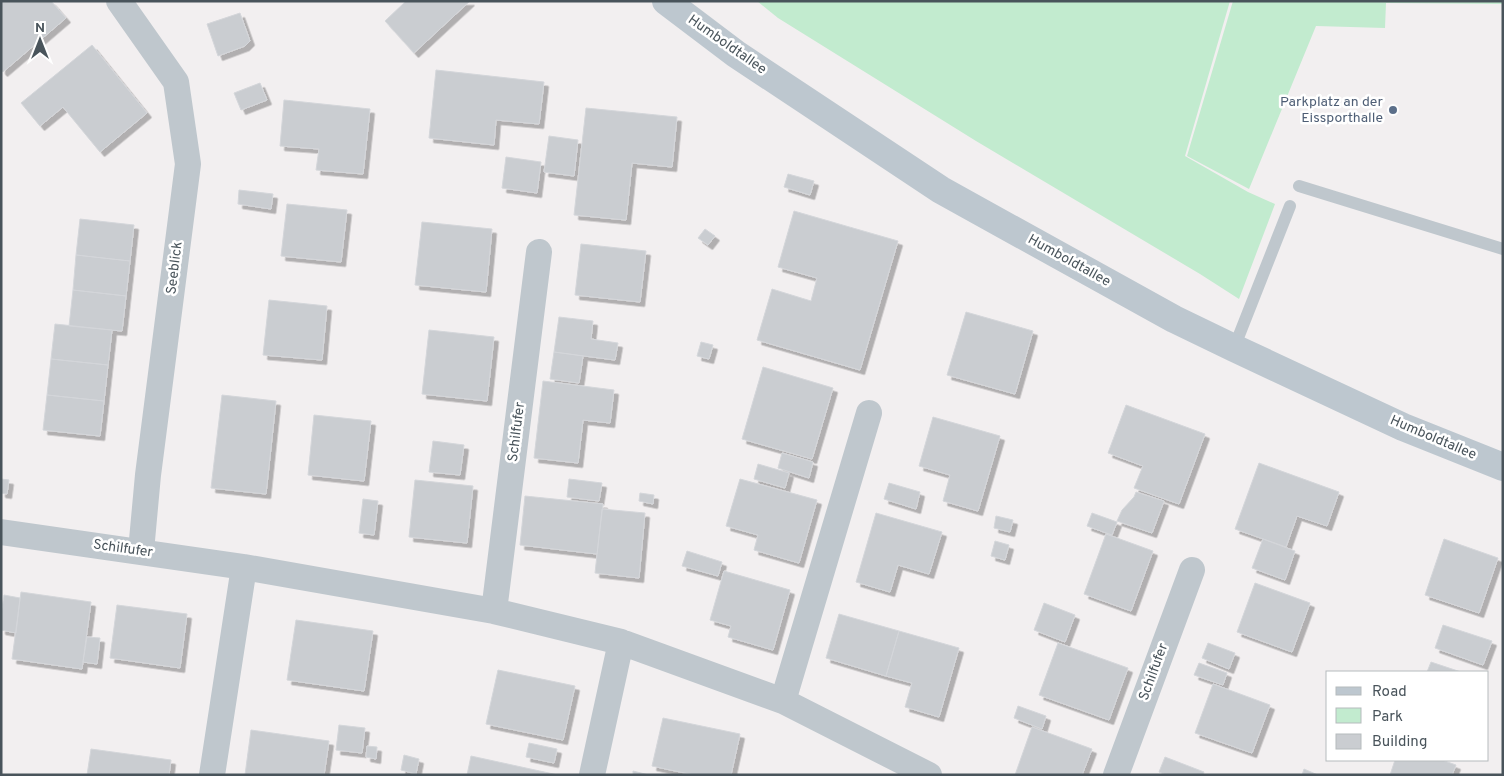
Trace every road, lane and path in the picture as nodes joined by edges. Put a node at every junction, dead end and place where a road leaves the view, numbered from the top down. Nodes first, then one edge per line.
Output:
1 (120, 1) edge
2 (666, 1) edge
3 (1299, 186) dead end
4 (1290, 206) dead end
5 (1503, 249) edge
6 (539, 252) dead end
7 (1234, 348) junction
8 (869, 413) dead end
9 (1503, 467) edge
10 (1, 532) edge
11 (141, 551) junction
12 (244, 567) junction
13 (1192, 570) dead end
14 (494, 611) junction
15 (622, 642) junction
16 (783, 701) junction
17 (212, 775) edge
18 (592, 775) edge
19 (929, 775) edge
20 (1116, 775) edge

1 - 11 street, Seeblick
2 - 7 street, Humboldtallee
3 - 5 lane
4 - 7 lane
6 - 14 street, Schilfufer
7 - 9 street, Humboldtallee
8 - 16 street
10 - 11 street, Schilfufer
11 - 12 street, Schilfufer
12 - 14 street, Schilfufer
12 - 17 street
13 - 20 street, Schilfufer
14 - 15 street, Schilfufer
15 - 16 street, Schilfufer
15 - 18 street
16 - 19 street, Schilfufer

